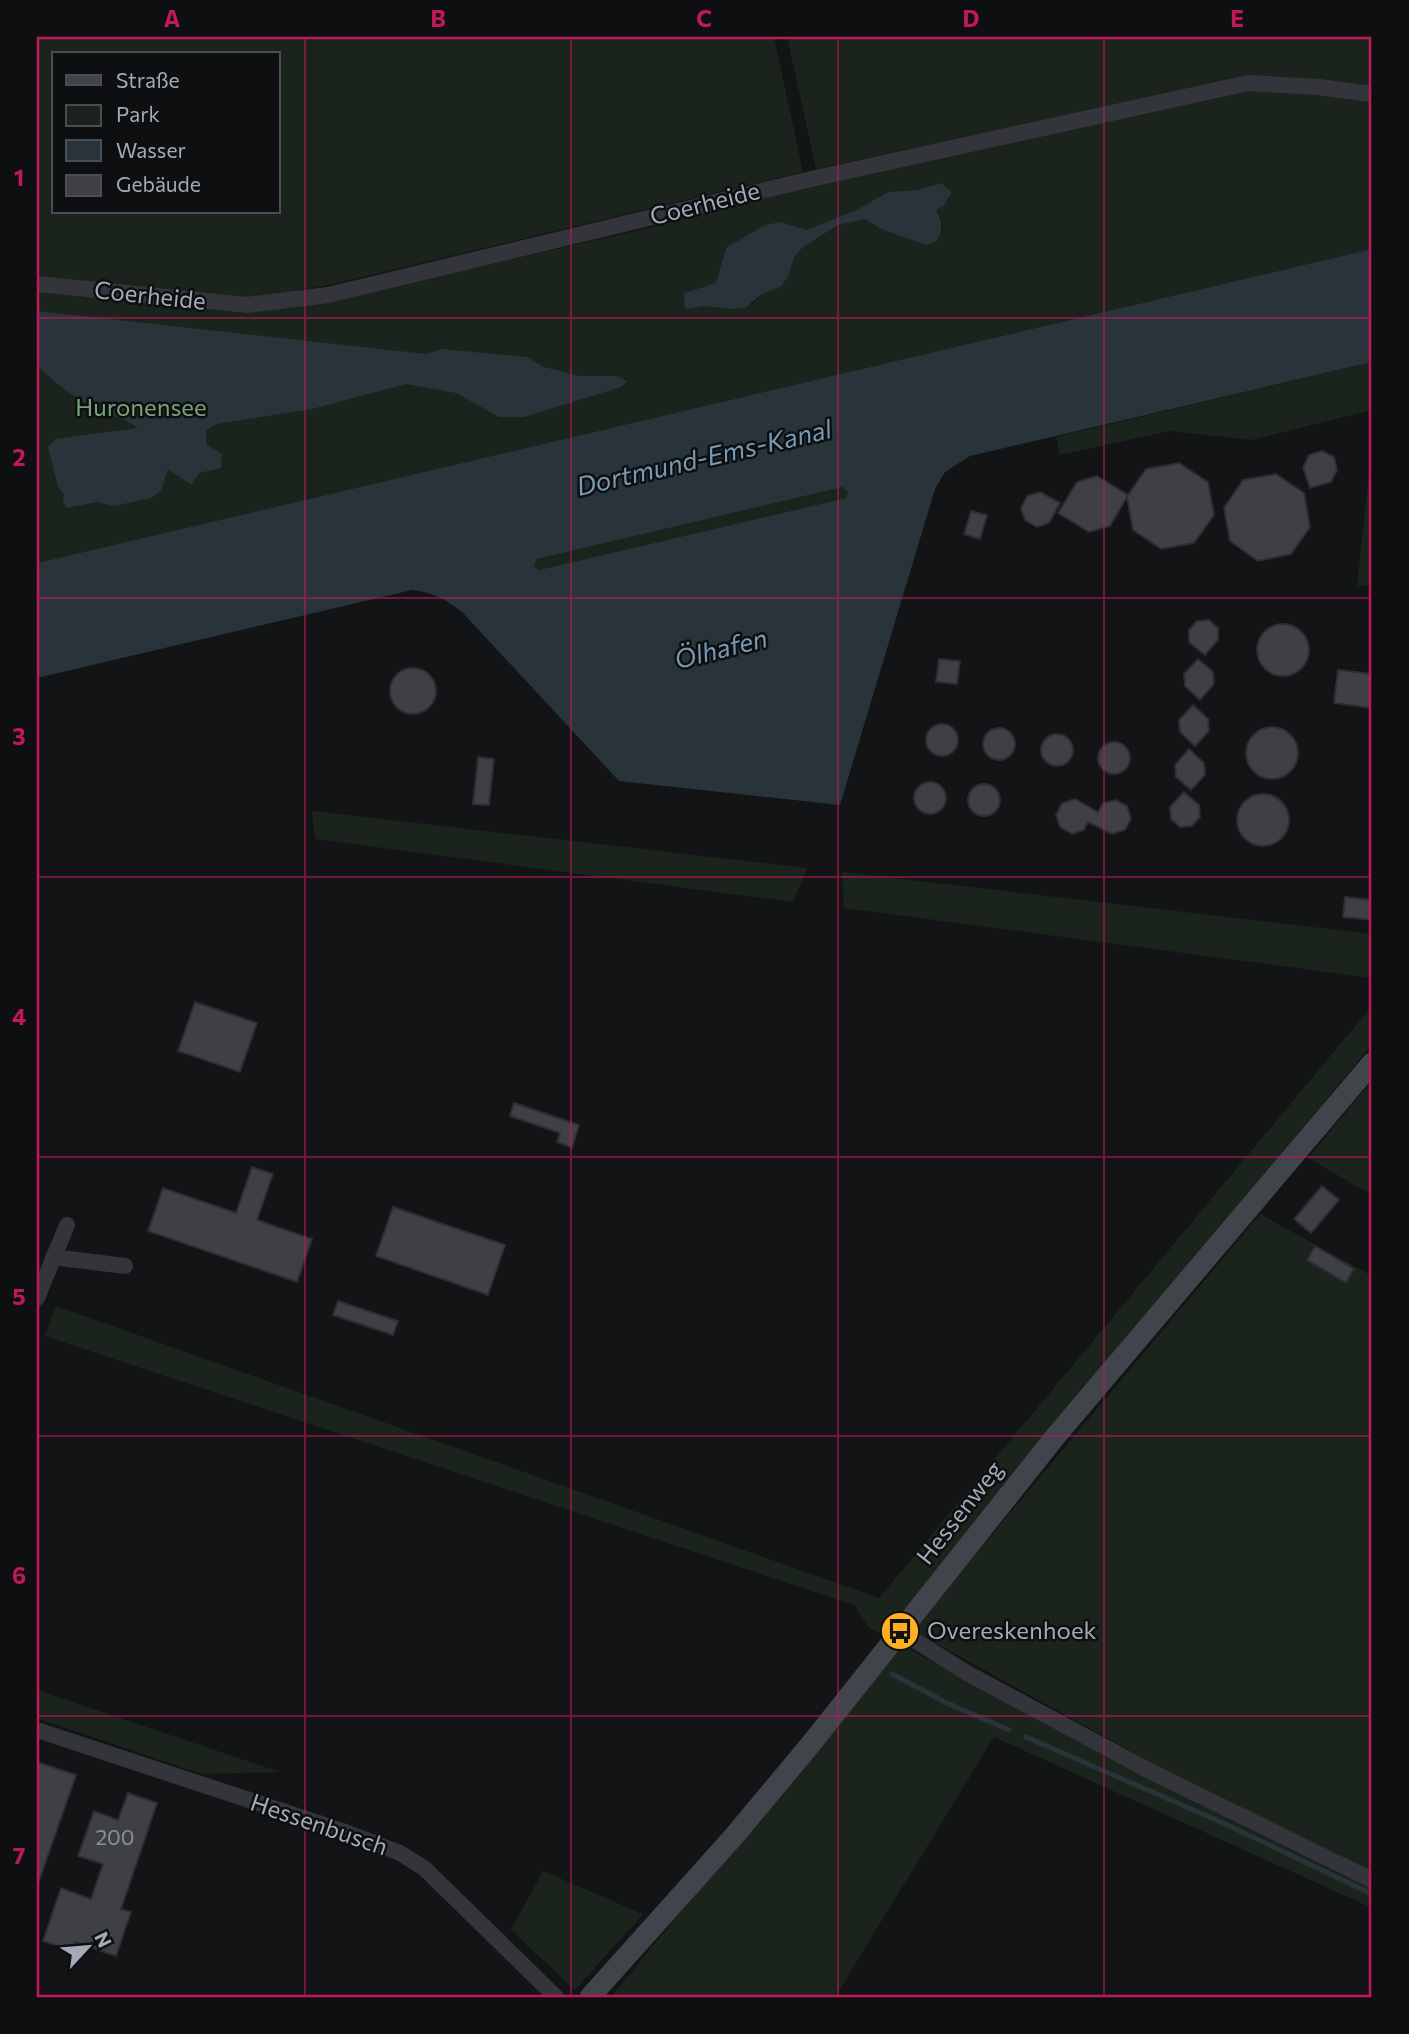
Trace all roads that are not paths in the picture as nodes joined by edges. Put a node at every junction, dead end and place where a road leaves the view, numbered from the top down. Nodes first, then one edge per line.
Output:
1 (1372, 94) edge
2 (37, 284) edge
3 (1372, 1063) edge
4 (67, 1225) dead end
5 (54, 1257) junction
6 (125, 1266) dead end
7 (37, 1298) edge
8 (900, 1631) junction
9 (37, 1730) edge
10 (1372, 1881) edge
11 (555, 1997) edge
12 (590, 1997) edge

1 - 2 street, Coerheide
3 - 8 street, Hessenweg
4 - 5 street
5 - 6 street
5 - 7 street
8 - 10 street
8 - 12 street, Hessenweg
9 - 11 street, Hessenbusch

